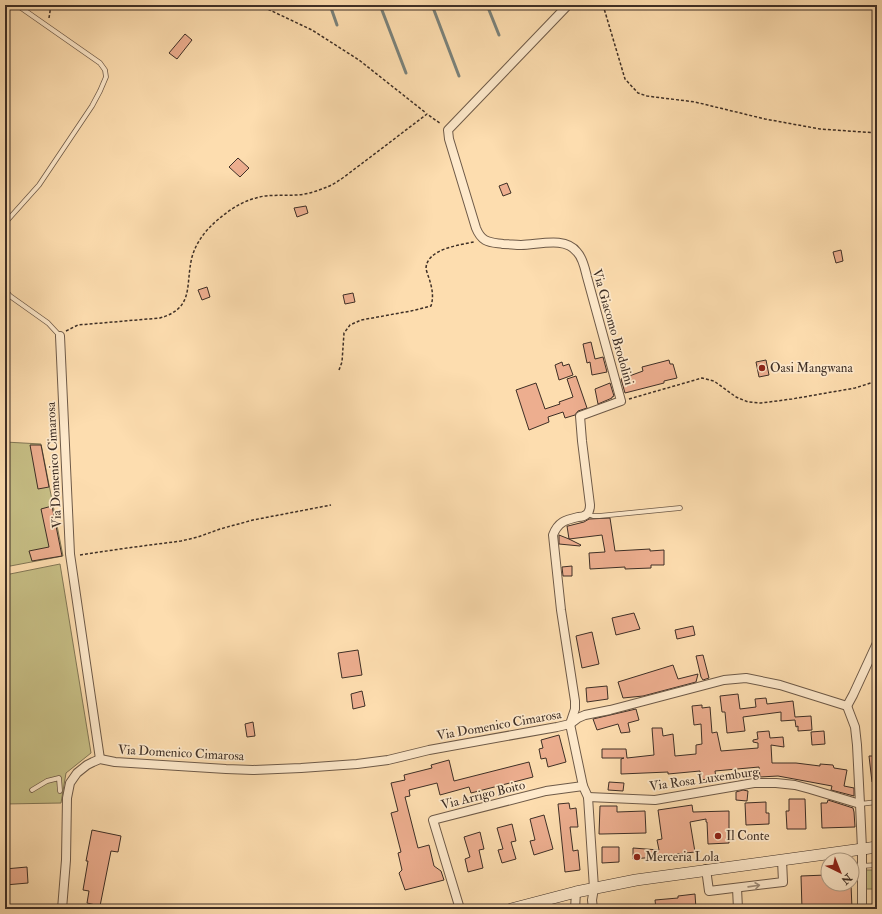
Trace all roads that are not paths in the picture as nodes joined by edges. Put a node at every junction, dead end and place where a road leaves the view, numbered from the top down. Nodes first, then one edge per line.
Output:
1 (18, 5) edge
2 (568, 5) edge
3 (5, 223) edge
4 (5, 290) edge
5 (60, 336) joint
6 (680, 508) dead end
7 (587, 514) junction
8 (877, 643) edge
9 (847, 706) junction
10 (570, 724) junction
11 (100, 759) junction
12 (583, 786) junction
13 (877, 788) edge
14 (32, 790) dead end
15 (60, 791) dead end
16 (588, 797) junction
17 (877, 802) edge
18 (860, 804) junction
19 (877, 805) edge
20 (877, 847) edge
21 (862, 849) junction
22 (782, 860) junction
23 (877, 865) edge
24 (861, 866) junction
25 (706, 870) junction
26 (594, 888) junction
27 (737, 888) junction
28 (576, 892) junction
29 (62, 909) edge
30 (460, 909) edge
31 (511, 909) edge
32 (575, 909) edge
33 (593, 909) edge
34 (738, 909) edge
35 (862, 909) edge

1 - 3 lane
2 - 7 street, Via Giacomo Brodolini
4 - 5 lane
5 - 11 street, Via Domenico Cimarosa
6 - 7 lane
7 - 10 street
8 - 9 street
9 - 10 street, Via Domenico Cimarosa
9 - 18 street
10 - 11 street, Via Domenico Cimarosa
10 - 12 street
11 - 29 street, Via Domenico Cimarosa
12 - 16 street
12 - 30 street, Via Arrigo Boito
13 - 17 lane
14 - 15 lane
16 - 18 street, Via Rosa Luxemburg
16 - 26 street
17 - 18 lane
17 - 19 lane
18 - 21 street
20 - 21 main road
21 - 22 main road
21 - 24 street
22 - 25 main road
27 -> 22 street
23 - 24 lane
24 - 35 street
25 - 26 main road
25 - 27 street
26 - 28 main road
26 - 33 street
27 - 34 street
28 - 31 main road
28 - 32 street

